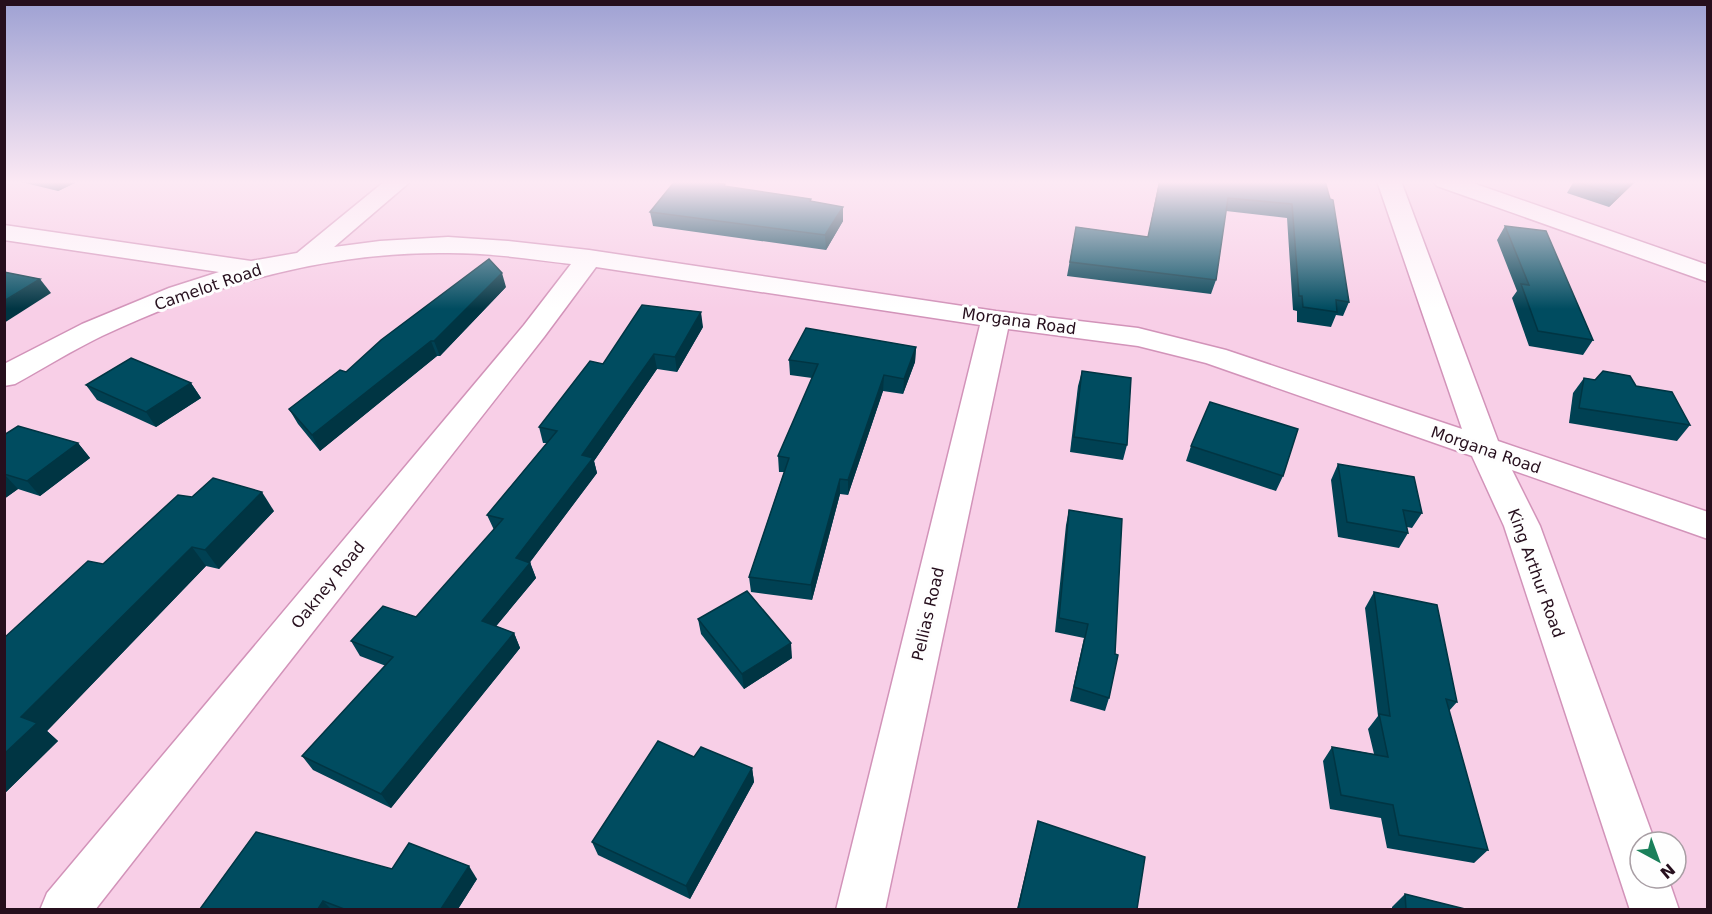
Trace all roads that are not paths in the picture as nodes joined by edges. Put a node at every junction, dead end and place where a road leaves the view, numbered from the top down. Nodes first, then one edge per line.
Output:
1 (348, 224) edge
2 (1404, 224) edge
3 (1565, 224) edge
4 (4, 231) edge
5 (589, 258) junction
6 (305, 259) junction
7 (253, 269) junction
8 (1707, 274) edge
9 (996, 319) junction
10 (4, 377) edge
11 (1485, 450) junction
12 (1707, 526) edge
13 (1628, 831) edge
14 (1648, 890) edge
15 (64, 909) edge
16 (860, 909) edge
17 (1655, 909) edge

1 - 6 street, Camelot Road
2 - 11 street, King Arthur Road
3 - 8 street
4 - 7 street
5 - 6 street, Morgana Road
5 - 9 street, Morgana Road
5 - 15 street, Oakney Road
6 - 7 street, Camelot Road
7 - 10 street, Camelot Road
9 - 11 street, Morgana Road
9 - 16 street, Pellias Road
11 - 12 street, Morgana Road
11 - 13 street, King Arthur Road
14 - 17 street

